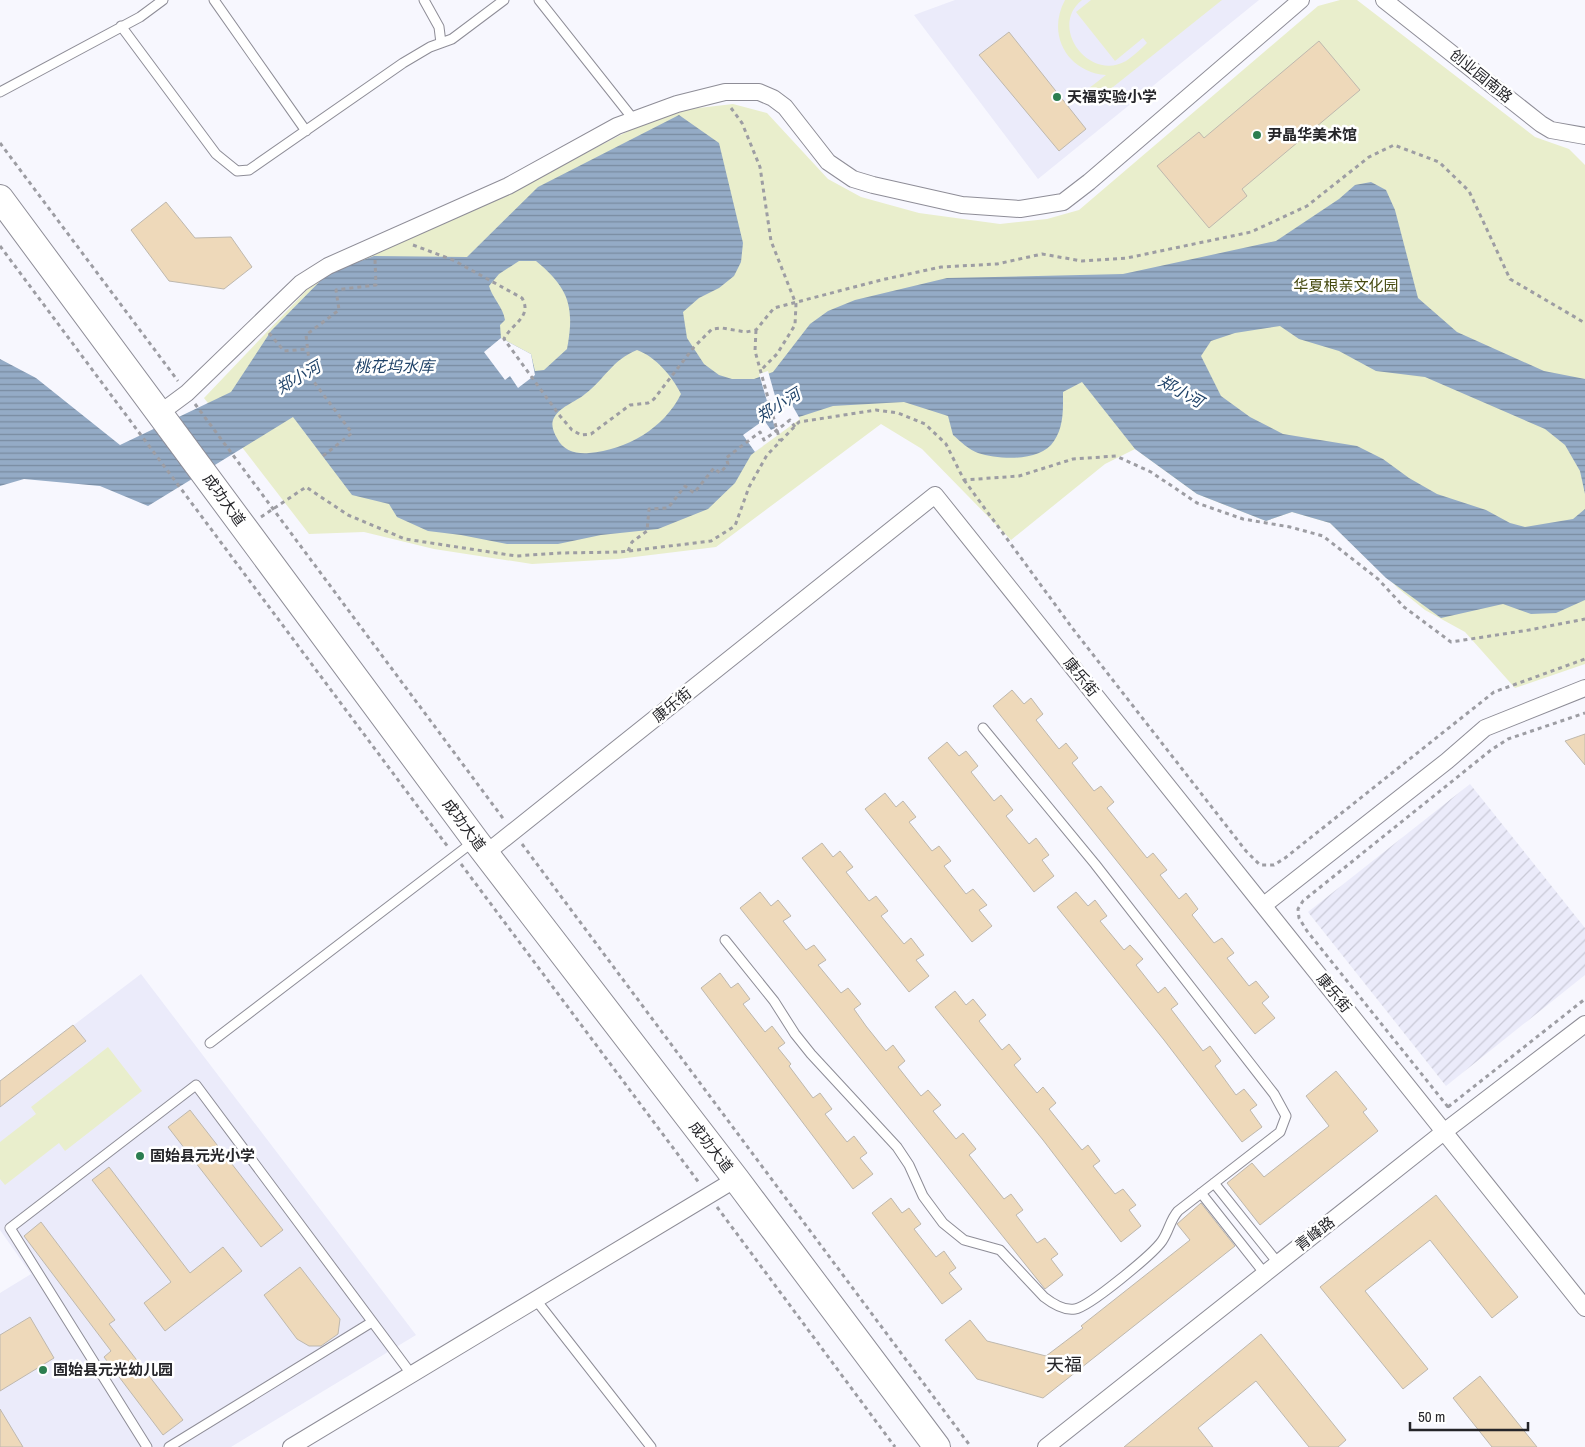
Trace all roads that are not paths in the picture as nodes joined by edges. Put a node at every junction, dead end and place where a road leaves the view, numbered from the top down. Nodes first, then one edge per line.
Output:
1 (163, 0) edge
2 (214, 0) edge
3 (424, 0) edge
4 (504, 0) edge
5 (539, 0) edge
6 (1300, 0) edge
7 (1384, 0) edge
8 (121, 26) junction
9 (441, 43) junction
10 (0, 92) edge
11 (634, 120) junction
12 (306, 130) junction
13 (1585, 136) edge
14 (0, 198) edge
15 (162, 416) junction
16 (1585, 688) edge
17 (984, 728) dead end
18 (481, 847) junction
19 (1264, 905) junction
20 (725, 940) dead end
21 (1585, 1024) edge
22 (210, 1043) dead end
23 (1445, 1131) junction
24 (736, 1179) junction
25 (1214, 1183) junction
26 (1201, 1193) junction
27 (1278, 1263) junction
28 (1265, 1274) junction
29 (536, 1300) junction
30 (1585, 1308) edge
31 (372, 1322) junction
32 (412, 1375) junction
33 (147, 1447) edge
34 (169, 1447) edge
35 (292, 1447) edge
36 (652, 1447) edge
37 (937, 1447) edge
38 (1046, 1447) edge

1 - 8 lane
2 - 12 lane
3 - 9 lane
4 - 9 lane
5 - 11 lane
6 - 11 street
7 - 13 street, 创业园南路
8 - 10 lane
8 - 12 lane
9 - 12 lane
11 - 15 street
14 - 15 main road, 成功大道
15 - 18 main road, 成功大道
16 - 19 street
17 - 25 lane
18 - 19 street, 康乐街
18 - 22 lane
18 - 24 main road, 成功大道
19 - 23 street, 康乐街
20 - 26 lane
21 - 23 street, 青峰路
23 - 27 street, 青峰路
23 - 30 street, 康乐街
24 - 29 street
24 - 37 main road, 成功大道
25 - 26 lane
25 - 27 lane
26 - 28 lane
27 - 28 street, 青峰路
28 - 38 street, 青峰路
29 - 32 street
29 - 36 lane
31 - 32 lane
31 - 33 lane
31 - 34 lane
32 - 35 street

